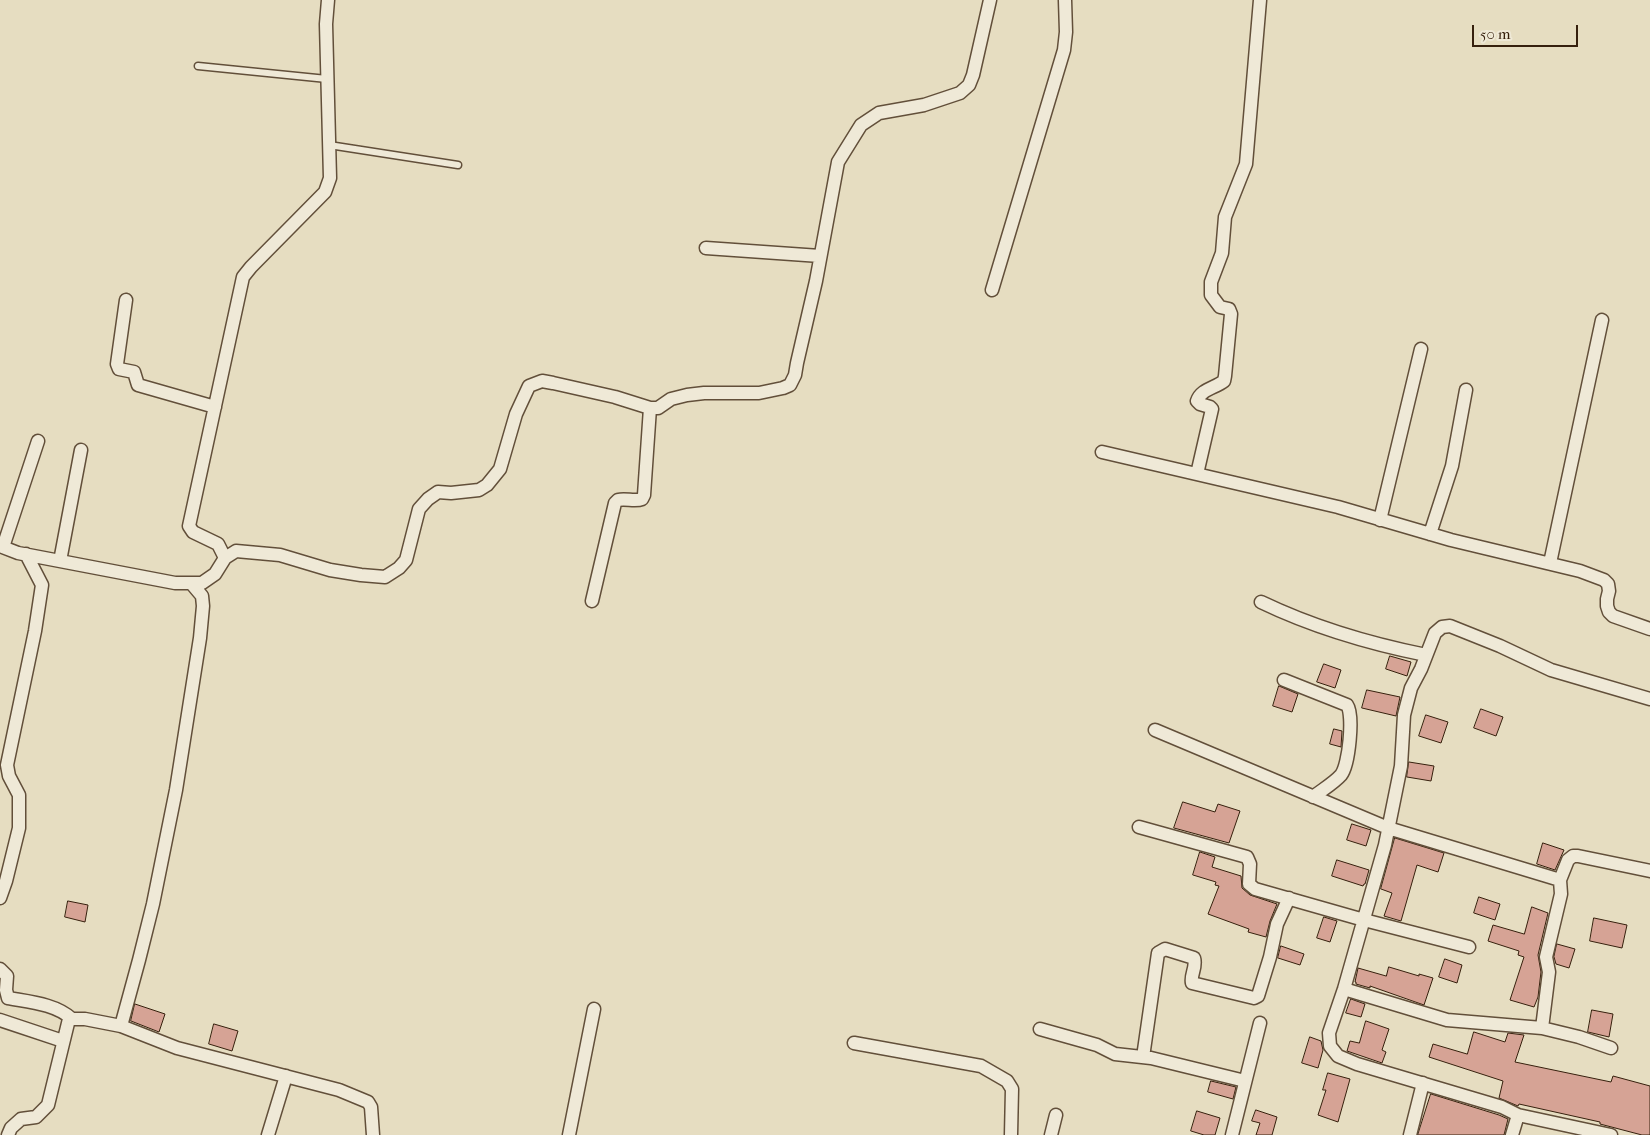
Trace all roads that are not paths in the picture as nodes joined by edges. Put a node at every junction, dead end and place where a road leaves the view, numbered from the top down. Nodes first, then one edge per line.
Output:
1 (328, 0) edge
2 (990, 0) edge
3 (1065, 0) edge
4 (1260, 0) edge
5 (198, 66) dead end
6 (327, 79) junction
7 (329, 145) junction
8 (458, 165) dead end
9 (706, 248) dead end
10 (820, 256) junction
11 (992, 290) dead end
12 (126, 300) dead end
13 (1602, 320) dead end
14 (1421, 349) dead end
15 (1466, 390) dead end
16 (215, 407) junction
17 (650, 408) junction
18 (38, 441) dead end
19 (81, 450) dead end
20 (1102, 452) dead end
21 (1197, 474) junction
22 (1380, 520) junction
23 (1430, 534) junction
24 (1, 546) edge
25 (26, 554) junction
26 (225, 558) junction
27 (60, 561) junction
28 (1550, 563) junction
29 (191, 584) junction
30 (592, 601) dead end
31 (1261, 602) dead end
32 (1650, 629) edge
33 (1426, 655) junction
34 (1284, 680) dead end
35 (1649, 695) edge
36 (1155, 730) dead end
37 (4, 765) edge
38 (1313, 797) junction
39 (1139, 827) dead end
40 (1388, 828) junction
41 (1650, 871) edge
42 (1560, 880) junction
43 (0, 898) edge
44 (1289, 898) junction
45 (1364, 920) junction
46 (1469, 947) dead end
47 (0, 969) edge
48 (1344, 989) junction
49 (594, 1009) dead end
50 (72, 1019) junction
51 (0, 1020) edge
52 (1260, 1022) dead end
53 (121, 1026) junction
54 (1542, 1028) junction
55 (1040, 1029) dead end
56 (63, 1041) junction
57 (854, 1043) dead end
58 (1611, 1048) dead end
59 (1142, 1057) junction
60 (286, 1076) junction
61 (1245, 1082) junction
62 (1423, 1083) junction
63 (1518, 1114) junction
64 (1056, 1116) dead end
65 (8, 1135) edge
66 (268, 1135) edge
67 (373, 1135) edge
68 (569, 1135) edge
69 (1010, 1135) edge
70 (1051, 1135) edge
71 (1232, 1135) edge
72 (1410, 1135) edge
73 (1512, 1135) edge
74 (1611, 1135) edge

1 - 6 street
2 - 10 street
3 - 11 street
4 - 21 street
5 - 6 lane
6 - 7 street
7 - 8 lane
7 - 16 street
9 - 10 street
10 - 17 street
12 - 16 street
13 - 28 street
14 - 22 street
15 - 23 street
16 - 26 street
17 - 26 street
17 - 30 street
18 - 24 street
19 - 27 street
20 - 21 street
21 - 22 street
22 - 23 street
23 - 28 street
24 - 25 street
25 - 27 street
25 - 37 street
26 - 29 street
27 - 29 street
28 - 32 street
29 - 53 street
31 - 33 street
33 - 35 street
33 - 40 street
34 - 38 street
36 - 38 street
37 - 43 street
38 - 40 street
39 - 44 street
40 - 42 street
40 - 45 street
41 - 42 street
42 - 54 street
44 - 45 street
44 - 59 street
45 - 46 street
45 - 48 street
47 - 50 street
48 - 54 street
48 - 62 street
49 - 68 street
50 - 53 street
50 - 56 street
51 - 56 street
52 - 61 street
53 - 60 street
54 - 58 street
55 - 59 street
56 - 65 street
57 - 69 street
59 - 61 street
60 - 66 street
60 - 67 street
61 - 71 street
62 - 63 street
62 - 72 street
63 - 73 street
63 - 74 street
64 - 70 street

